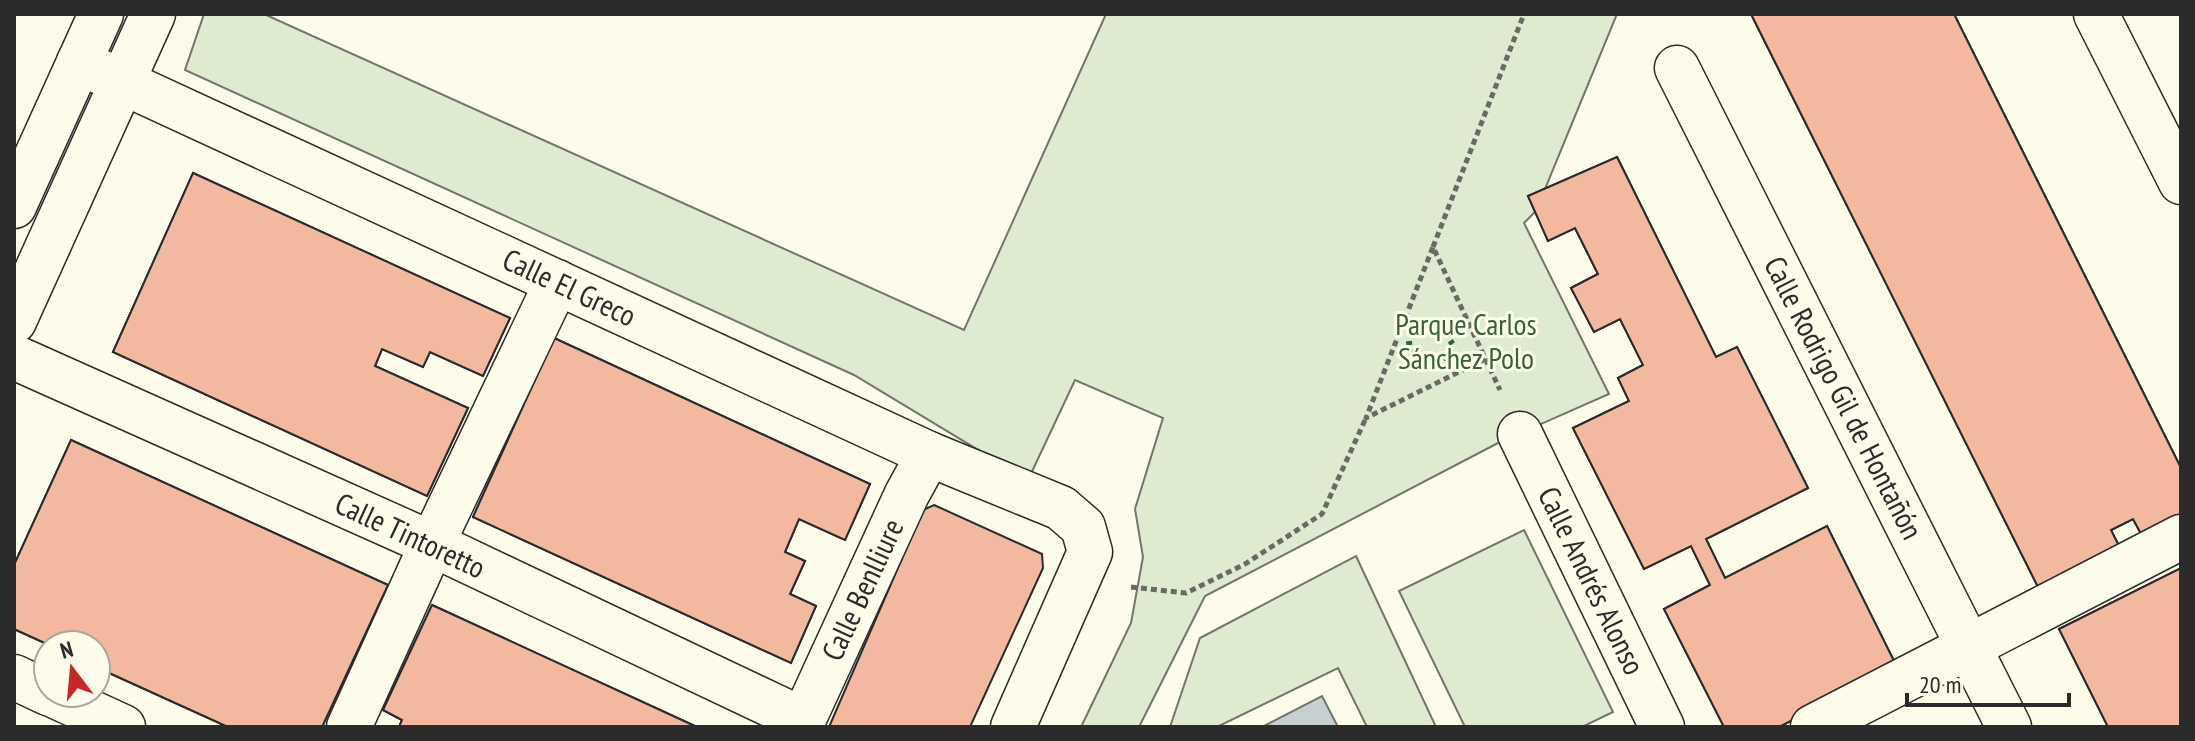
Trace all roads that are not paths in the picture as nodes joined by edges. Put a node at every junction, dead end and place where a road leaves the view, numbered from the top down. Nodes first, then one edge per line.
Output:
1 (101, 14) edge
2 (153, 14) edge
3 (2096, 14) edge
4 (79, 62) junction
5 (1677, 68) dead end
6 (122, 83) junction
7 (2181, 182) edge
8 (14, 206) edge
9 (557, 282) junction
10 (14, 321) edge
11 (14, 357) edge
12 (1520, 434) road end
13 (929, 454) junction
14 (2181, 537) edge
15 (432, 544) junction
16 (1969, 647) junction
17 (83, 709) edge
18 (802, 724) edge
19 (123, 727) edge
20 (349, 727) edge
21 (1013, 727) edge
22 (1662, 727) edge
23 (1813, 727) edge
24 (2009, 727) edge

1 - 4 street
2 - 6 street
3 - 7 street
4 - 6 street, Calle El Greco
4 - 8 street
5 - 16 street, Calle Rodrigo Gil de Hontañón
6 - 9 street, Calle El Greco
6 - 10 street
9 - 13 street, Calle El Greco
9 - 15 street
11 - 15 street, Calle Tintoretto
12 - 22 street, Calle Andrés Alonso
13 - 18 street, Calle Benlliure
13 - 21 street, Calle El Greco
14 - 16 street
15 - 18 street, Calle Tintoretto
15 - 20 street
16 - 23 street
16 - 24 street, Calle Rodrigo Gil de Hontañón
17 - 19 street

